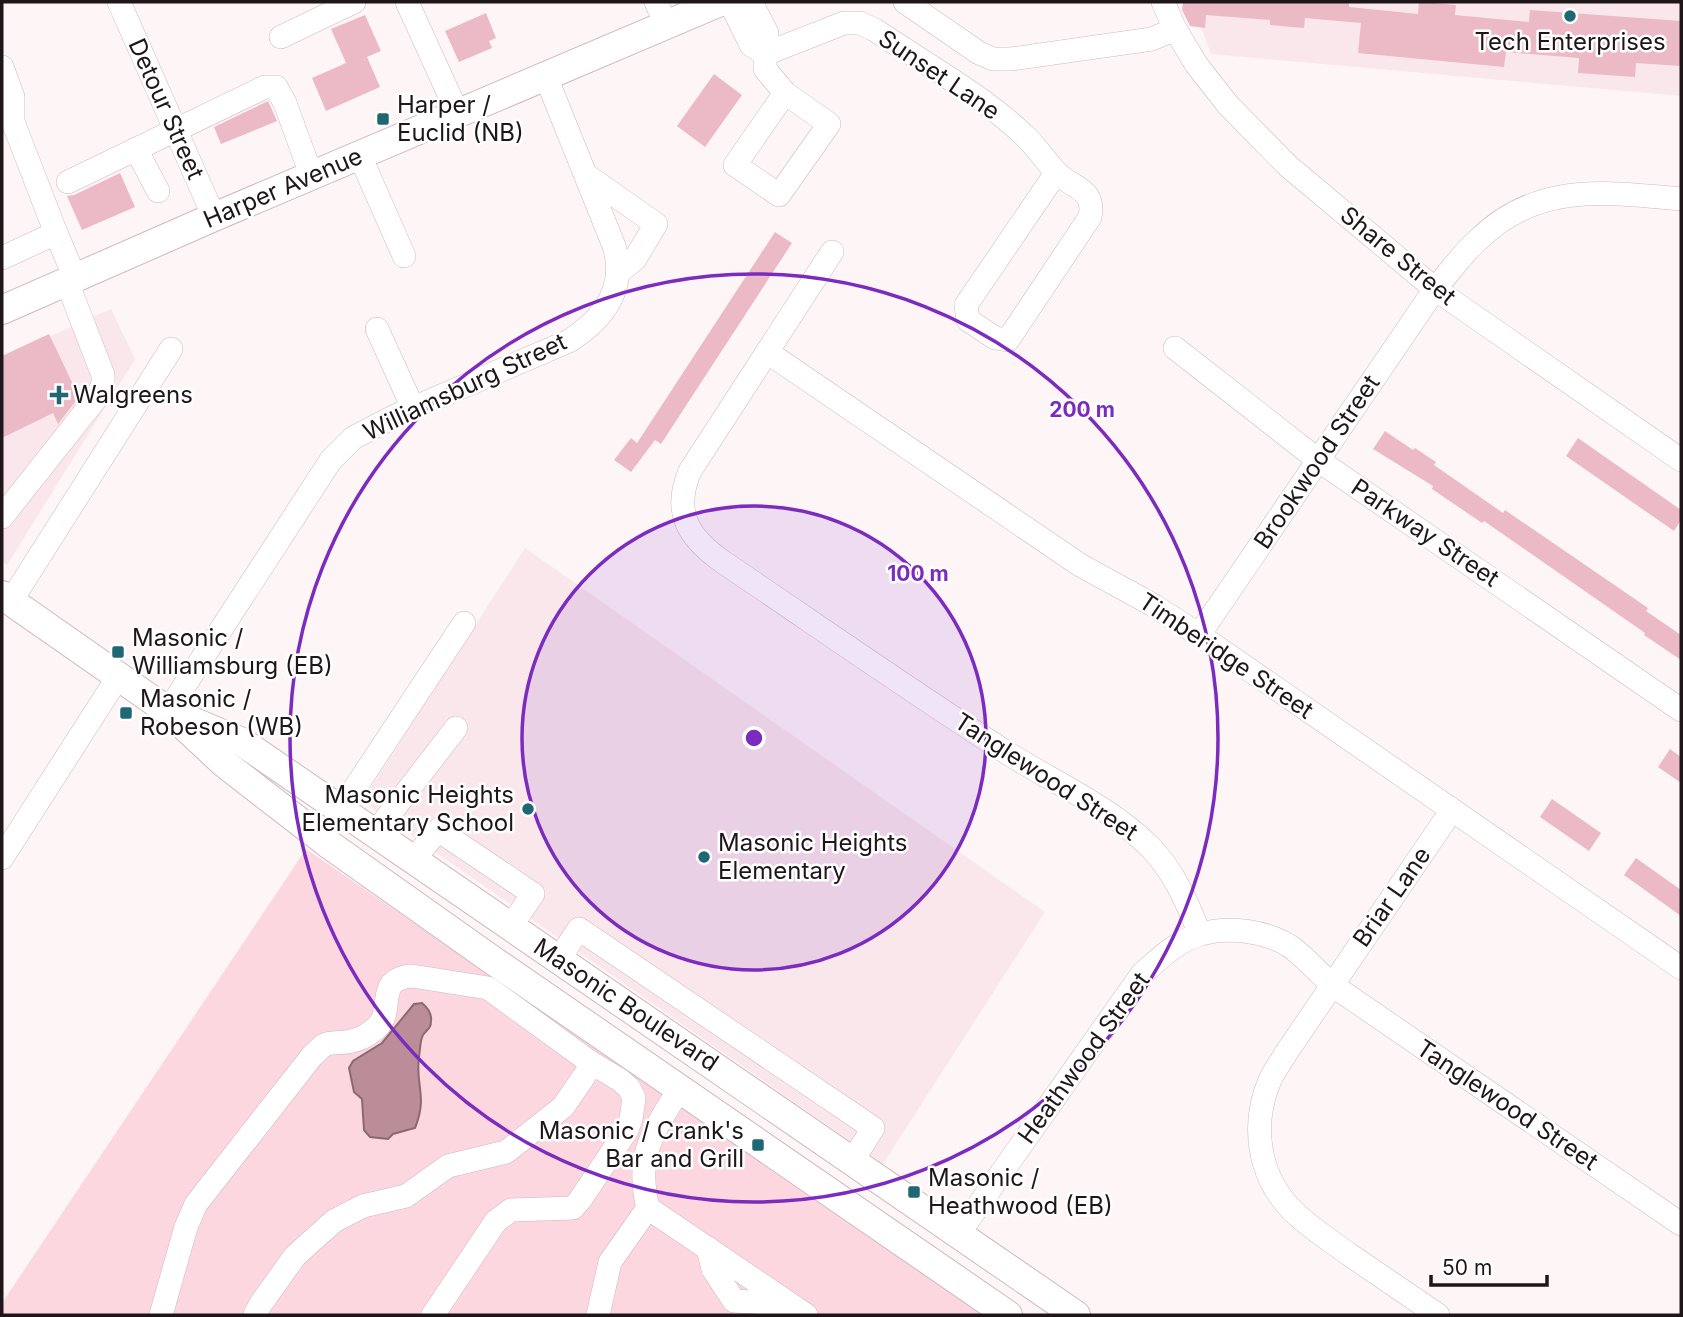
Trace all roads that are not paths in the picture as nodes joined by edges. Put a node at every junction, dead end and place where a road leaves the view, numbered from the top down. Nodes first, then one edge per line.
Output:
1 (119, 2) edge
2 (354, 2) edge
3 (407, 2) edge
4 (720, 2) edge
5 (730, 2) edge
6 (751, 2) edge
7 (905, 2) edge
8 (1163, 2) edge
9 (661, 13) edge
10 (1175, 29) junction
11 (281, 37) dead end
12 (765, 54) junction
13 (2, 67) edge
14 (546, 77) junction
15 (785, 93) dead end
16 (458, 114) junction
17 (176, 129) junction
18 (136, 149) junction
19 (360, 156) junction
20 (1056, 173) junction
21 (586, 175) junction
22 (312, 177) junction
23 (68, 182) dead end
24 (158, 191) dead end
25 (1681, 199) edge
26 (214, 217) junction
27 (56, 233) junction
28 (832, 252) dead end
29 (404, 256) dead end
30 (2, 258) edge
31 (619, 272) junction
32 (71, 280) junction
33 (1435, 289) junction
34 (2, 310) edge
35 (377, 329) dead end
36 (1175, 348) dead end
37 (172, 349) dead end
38 (767, 352) junction
39 (414, 408) junction
40 (1318, 460) junction
41 (1681, 460) edge
42 (2, 517) edge
43 (6, 598) edge
44 (464, 623) dead end
45 (1199, 635) junction
46 (118, 677) junction
47 (168, 710) junction
48 (1681, 710) edge
49 (456, 729) dead end
50 (341, 809) junction
51 (1452, 810) junction
52 (375, 833) junction
53 (327, 843) junction
54 (2, 858) edge
55 (414, 859) junction
56 (419, 908) junction
57 (511, 926) junction
58 (1200, 934) junction
59 (459, 936) junction
60 (559, 959) junction
61 (1681, 968) edge
62 (663, 985) junction
63 (1332, 985) junction
64 (642, 1016) junction
65 (590, 1062) junction
66 (680, 1088) junction
67 (829, 1144) junction
68 (853, 1160) junction
69 (649, 1208) junction
70 (1681, 1224) edge
71 (878, 1226) junction
72 (958, 1232) junction
73 (797, 1309) edge
74 (161, 1315) edge
75 (255, 1315) edge
76 (433, 1315) edge
77 (598, 1315) edge
78 (1008, 1315) edge
79 (1076, 1315) edge
80 (1438, 1315) edge

1 - 17 street, Detour Street
2 - 11 street
3 - 16 street
4 - 9 main road, Harper Avenue
5 - 12 street
6 - 12 street
7 - 10 street
8 - 10 street, Share Street
9 - 14 main road, Harper Avenue
10 - 33 street, Share Street
12 - 15 street
12 - 20 street, Sunset Lane
13 - 27 street
14 - 16 main road, Harper Avenue
14 - 21 street
16 - 19 main road, Harper Avenue
17 - 18 street
17 - 22 street
17 - 26 street, Detour Street
18 - 23 street
18 - 24 street
19 - 22 main road, Harper Avenue
19 - 29 street
20 - 20 street, Sunset Lane
21 - 31 street
21 - 31 street
22 - 26 main road, Harper Avenue
25 - 33 street, Brookwood Street
26 - 32 main road, Harper Avenue
27 - 30 street
27 - 32 street
28 - 38 street, Tanglewood Street
31 - 39 street, Williamsburg Street
32 - 34 main road, Harper Avenue
32 - 42 street
33 - 40 street, Brookwood Street
33 - 41 street, Share Street
35 - 39 street
36 - 40 street, Parkway Street
37 - 43 street
38 - 45 street, Timberidge Street
38 - 58 street, Tanglewood Street
39 - 47 street, Williamsburg Street
40 - 45 street, Brookwood Street
40 - 48 street, Parkway Street
43 - 46 main road, Masonic Boulevard
44 - 50 street
45 - 51 street, Timberidge Street
46 - 47 main road, Masonic Boulevard
46 - 54 street
47 - 50 main road, Masonic Boulevard
47 - 53 main road, Masonic Boulevard
49 - 52 street
50 - 52 main road, Masonic Boulevard
50 - 53 main road
51 - 61 street, Timberidge Street
51 - 63 street, Briar Lane
52 - 55 main road, Masonic Boulevard
53 - 56 main road, Masonic Boulevard
55 - 56 main road
55 - 57 main road, Masonic Boulevard
55 - 57 street
56 - 59 main road, Masonic Boulevard
57 - 59 main road
57 - 60 main road, Masonic Boulevard
58 - 63 street, Tanglewood Street
58 - 72 street, Heathwood Street
59 - 66 main road, Masonic Boulevard
60 - 62 street
60 - 64 main road, Masonic Boulevard
62 - 64 street
62 - 68 street
63 - 70 street, Tanglewood Street
63 - 80 street, Briar Lane
64 - 67 main road, Masonic Boulevard
65 - 74 street
65 - 75 street
65 - 76 street
66 - 67 main road
66 - 69 street
66 - 71 main road, Masonic Boulevard
67 - 68 main road, Masonic Boulevard
68 - 72 main road, Masonic Boulevard
69 - 73 street
69 - 77 street
71 - 72 main road
71 - 78 main road, Masonic Boulevard
72 - 79 main road, Masonic Boulevard

